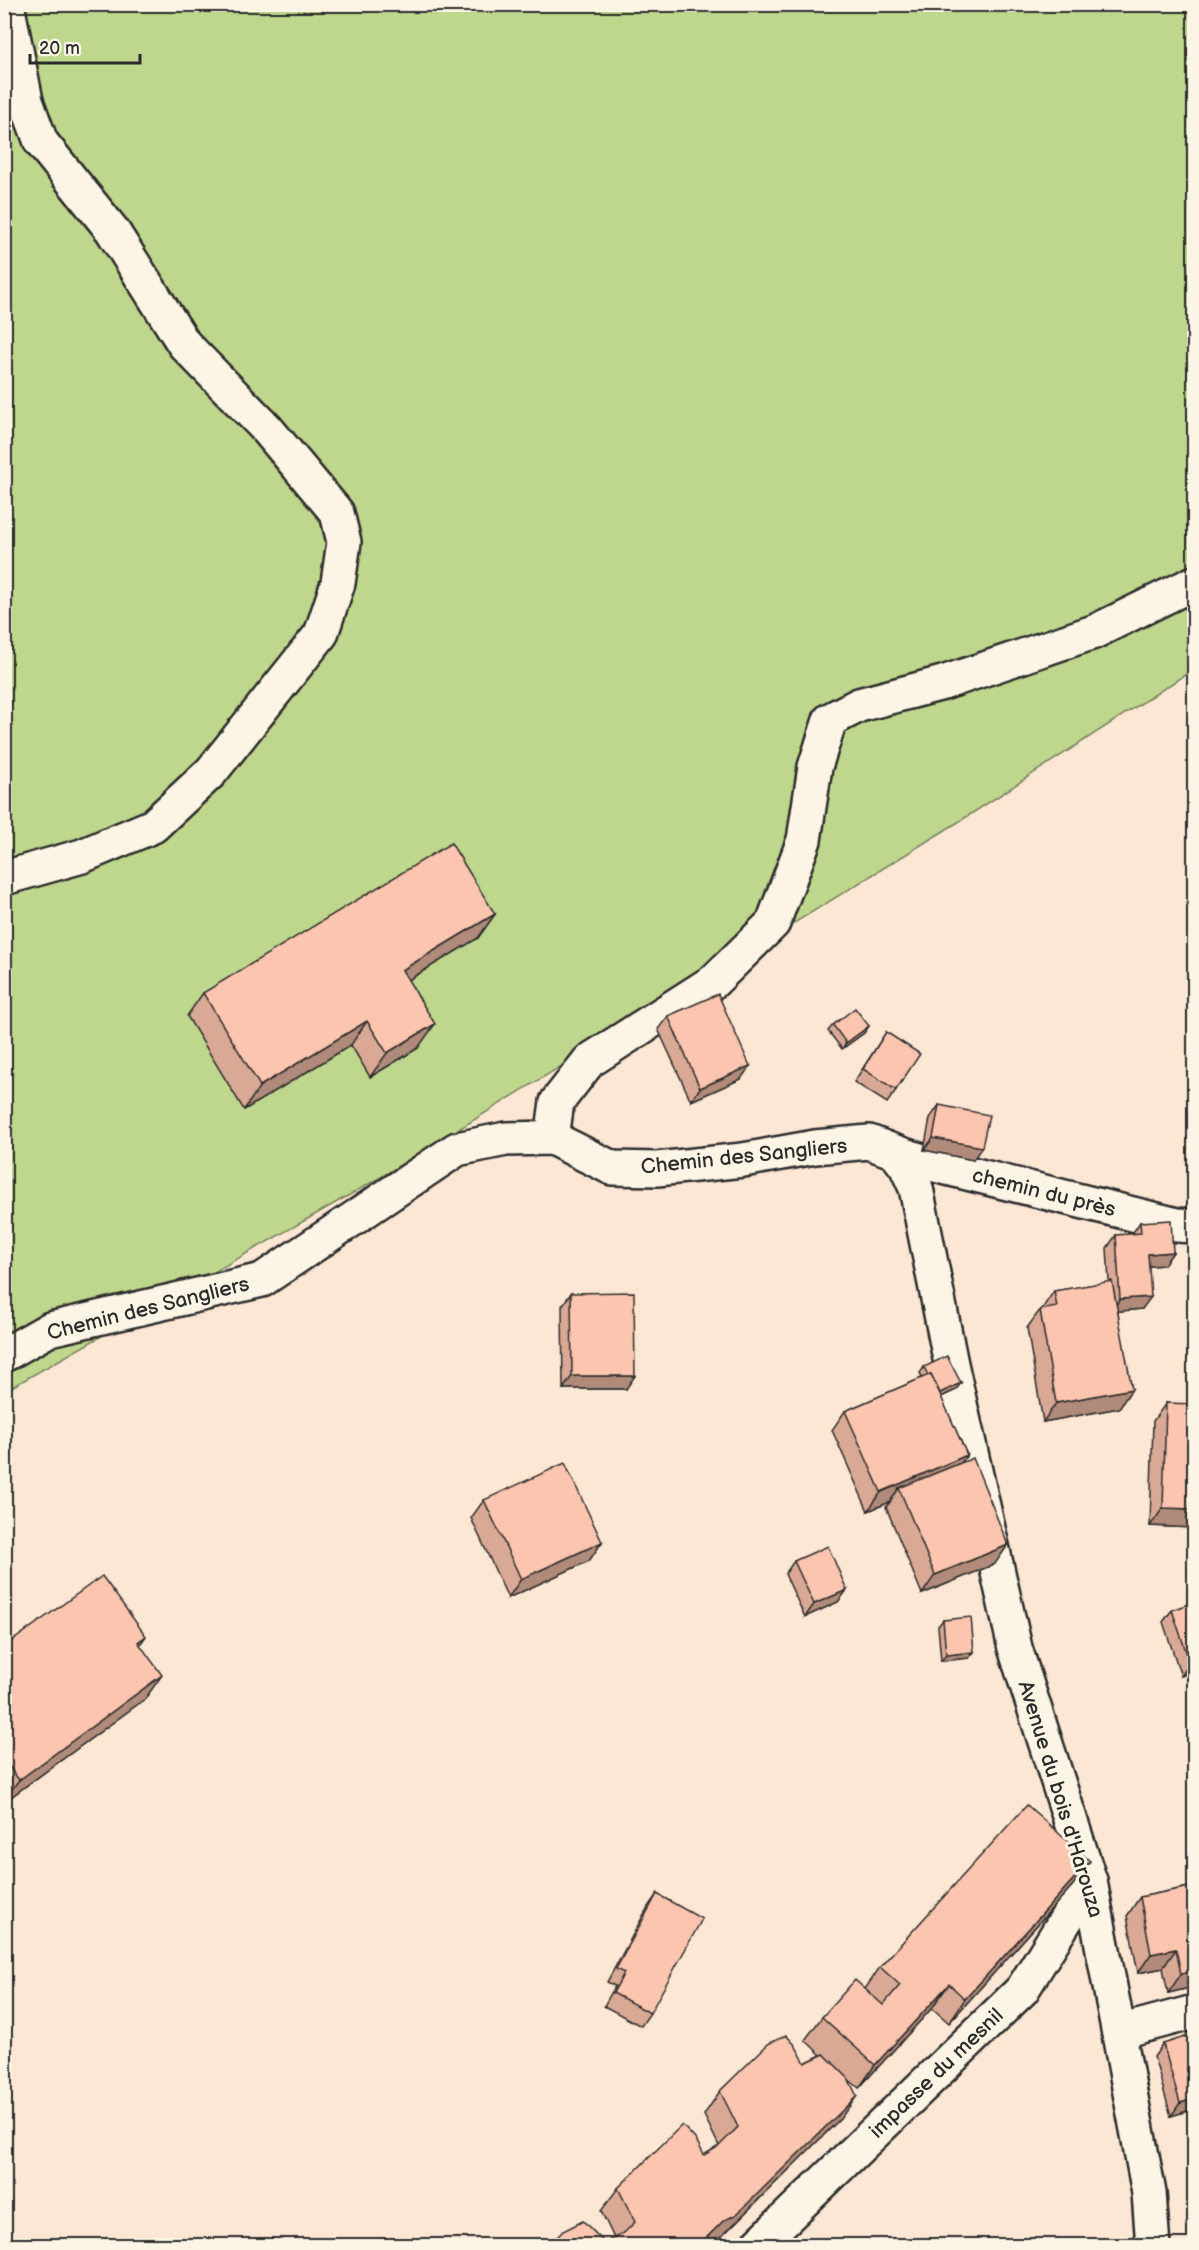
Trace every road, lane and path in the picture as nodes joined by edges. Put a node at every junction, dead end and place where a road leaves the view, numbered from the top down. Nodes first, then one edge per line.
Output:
1 (7, 4) edge
2 (1194, 583) edge
3 (4, 878) edge
4 (552, 1138) junction
5 (895, 1152) junction
6 (1194, 1226) edge
7 (4, 1355) edge
8 (1090, 1881) junction
9 (1194, 2012) edge
10 (1119, 2032) junction
11 (757, 2246) edge
12 (1153, 2246) edge

1 - 3 street
2 - 4 street
4 - 5 street, Chemin des Sangliers
4 - 7 street, Chemin des Sangliers
5 - 6 street, chemin du près
5 - 8 street, Avenue du bois d'Harouza
8 - 10 street, Avenue du bois d'Harouza
8 - 11 street, impasse du mesnil
9 - 10 street
10 - 12 street, Avenue du bois d'Harouza

